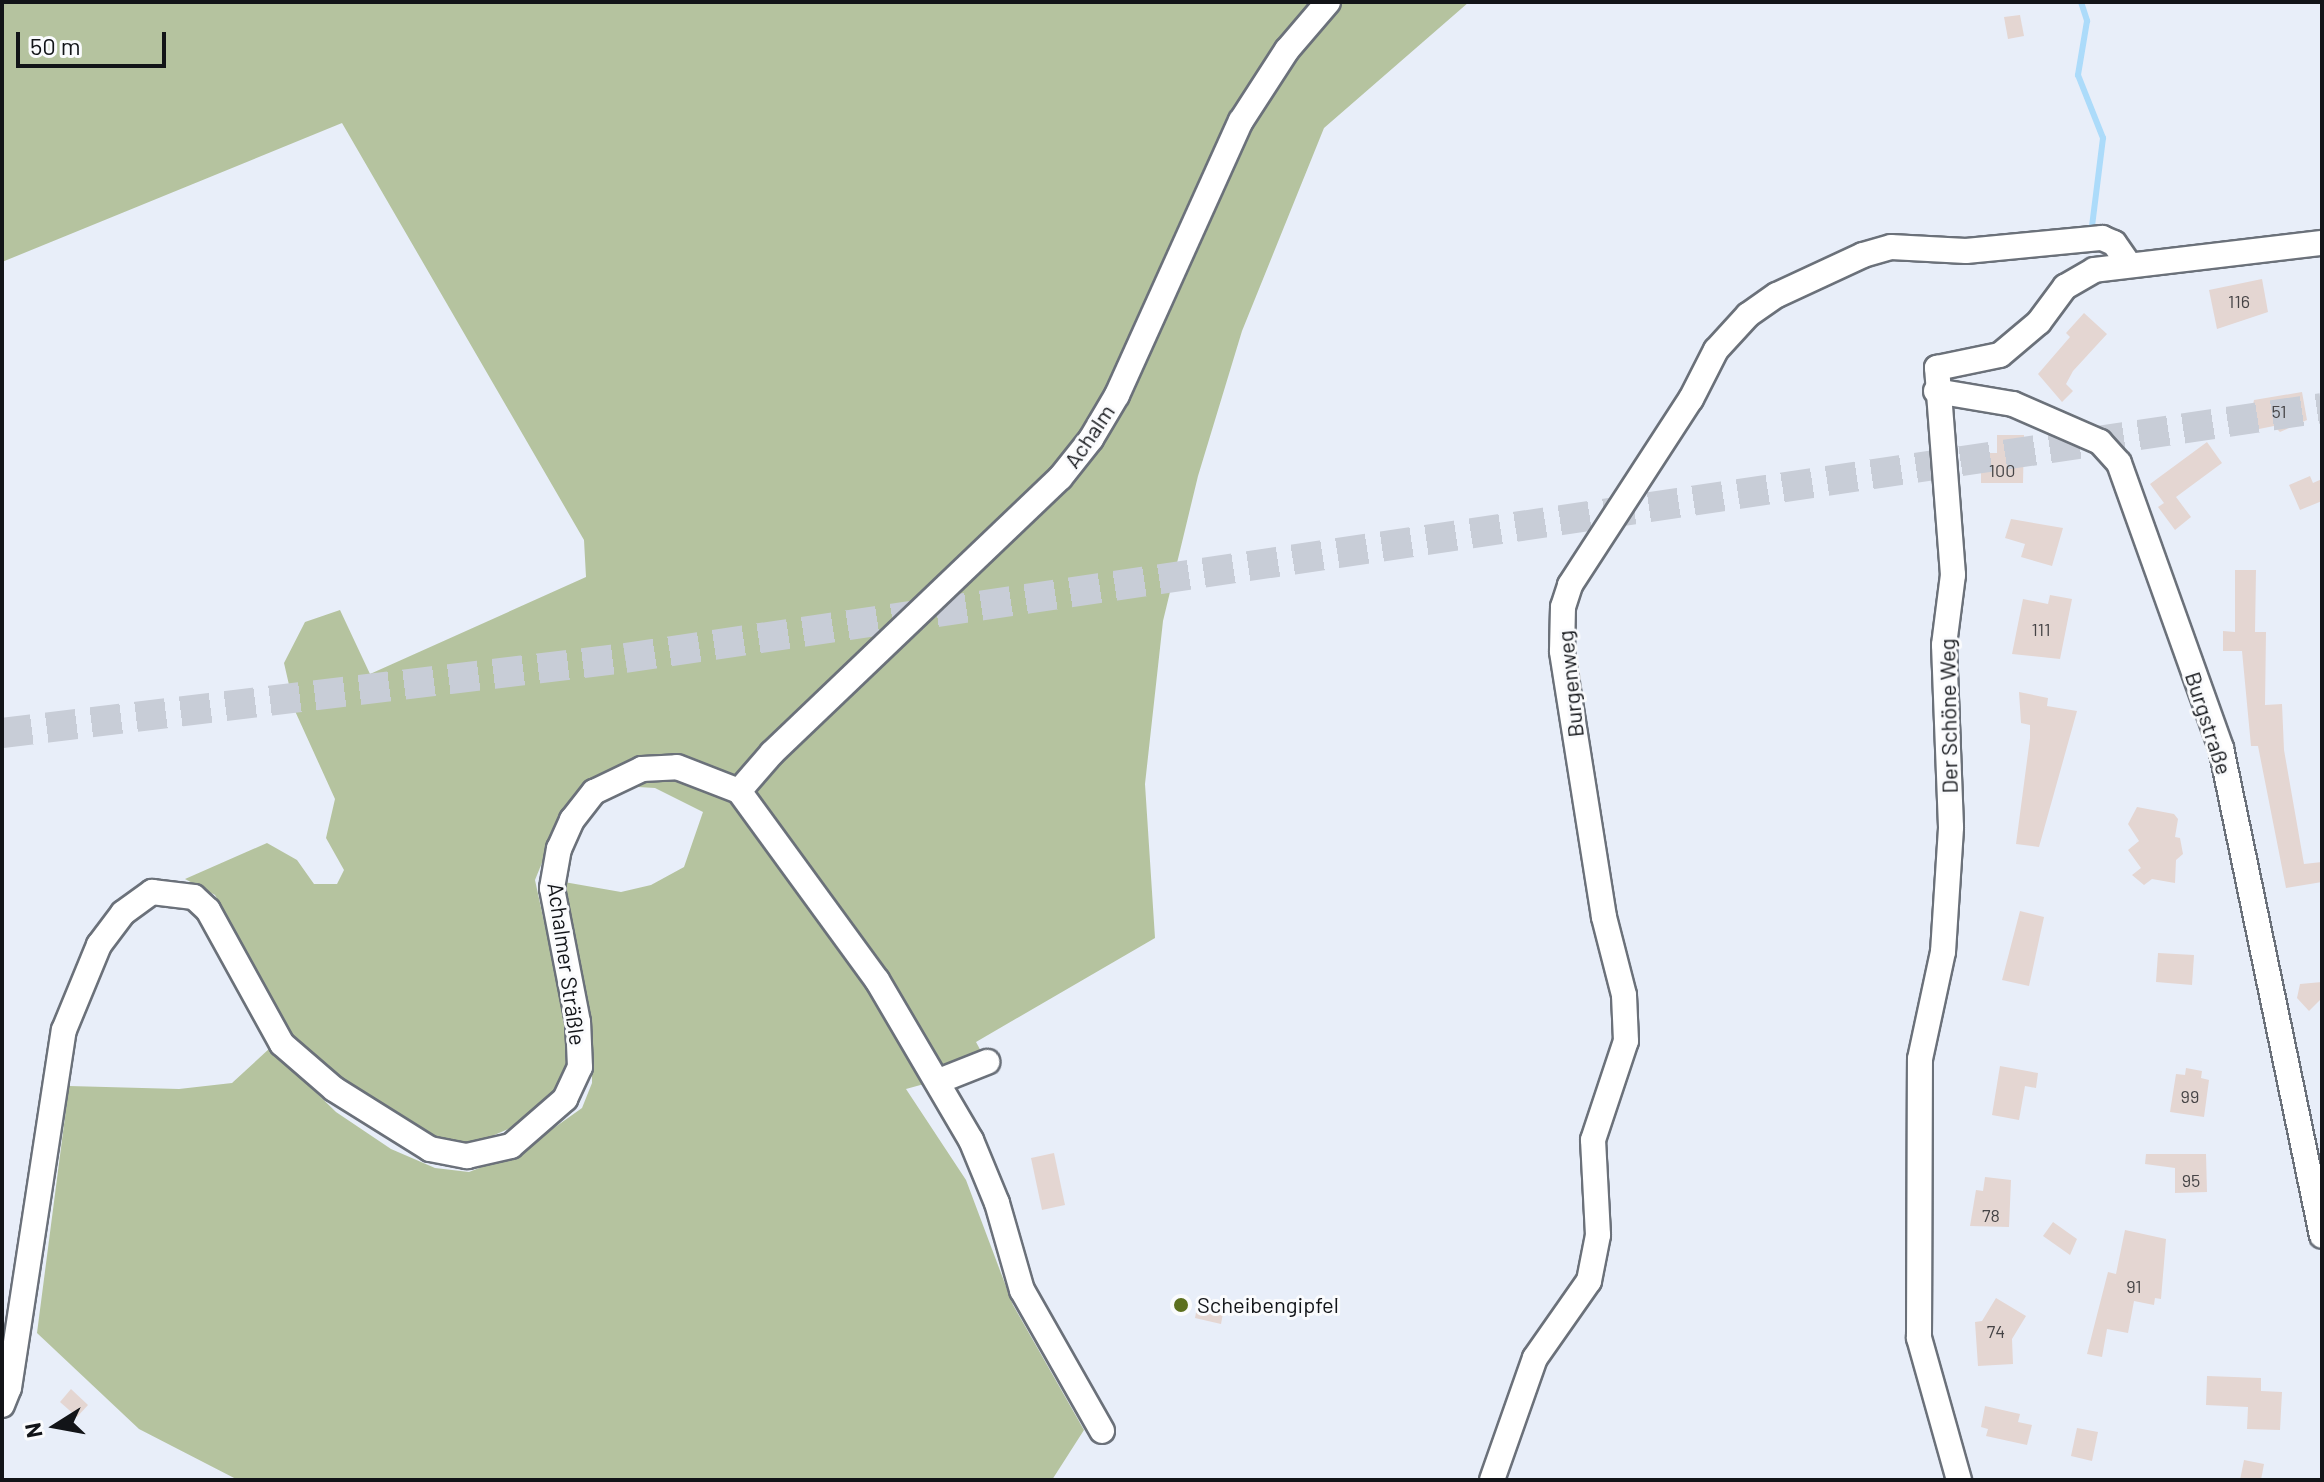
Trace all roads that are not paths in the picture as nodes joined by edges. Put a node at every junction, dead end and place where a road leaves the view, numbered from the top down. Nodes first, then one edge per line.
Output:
1 (1328, 2) edge
2 (2322, 243) edge
3 (2128, 263) junction
4 (1936, 391) junction
5 (739, 791) junction
6 (987, 1062) dead end
7 (939, 1081) junction
8 (2322, 1236) edge
9 (2, 1405) edge
10 (1102, 1431) dead end
11 (1492, 1480) edge
12 (1959, 1480) edge

1 - 5 street, Achalm
2 - 3 street
3 - 4 street
3 - 11 street, Burgenweg
4 - 8 street, Burgstraße
4 - 12 street, Der Schöne Weg
5 - 7 street
5 - 9 street, Achalmer Sträßle
6 - 7 street
7 - 10 street

